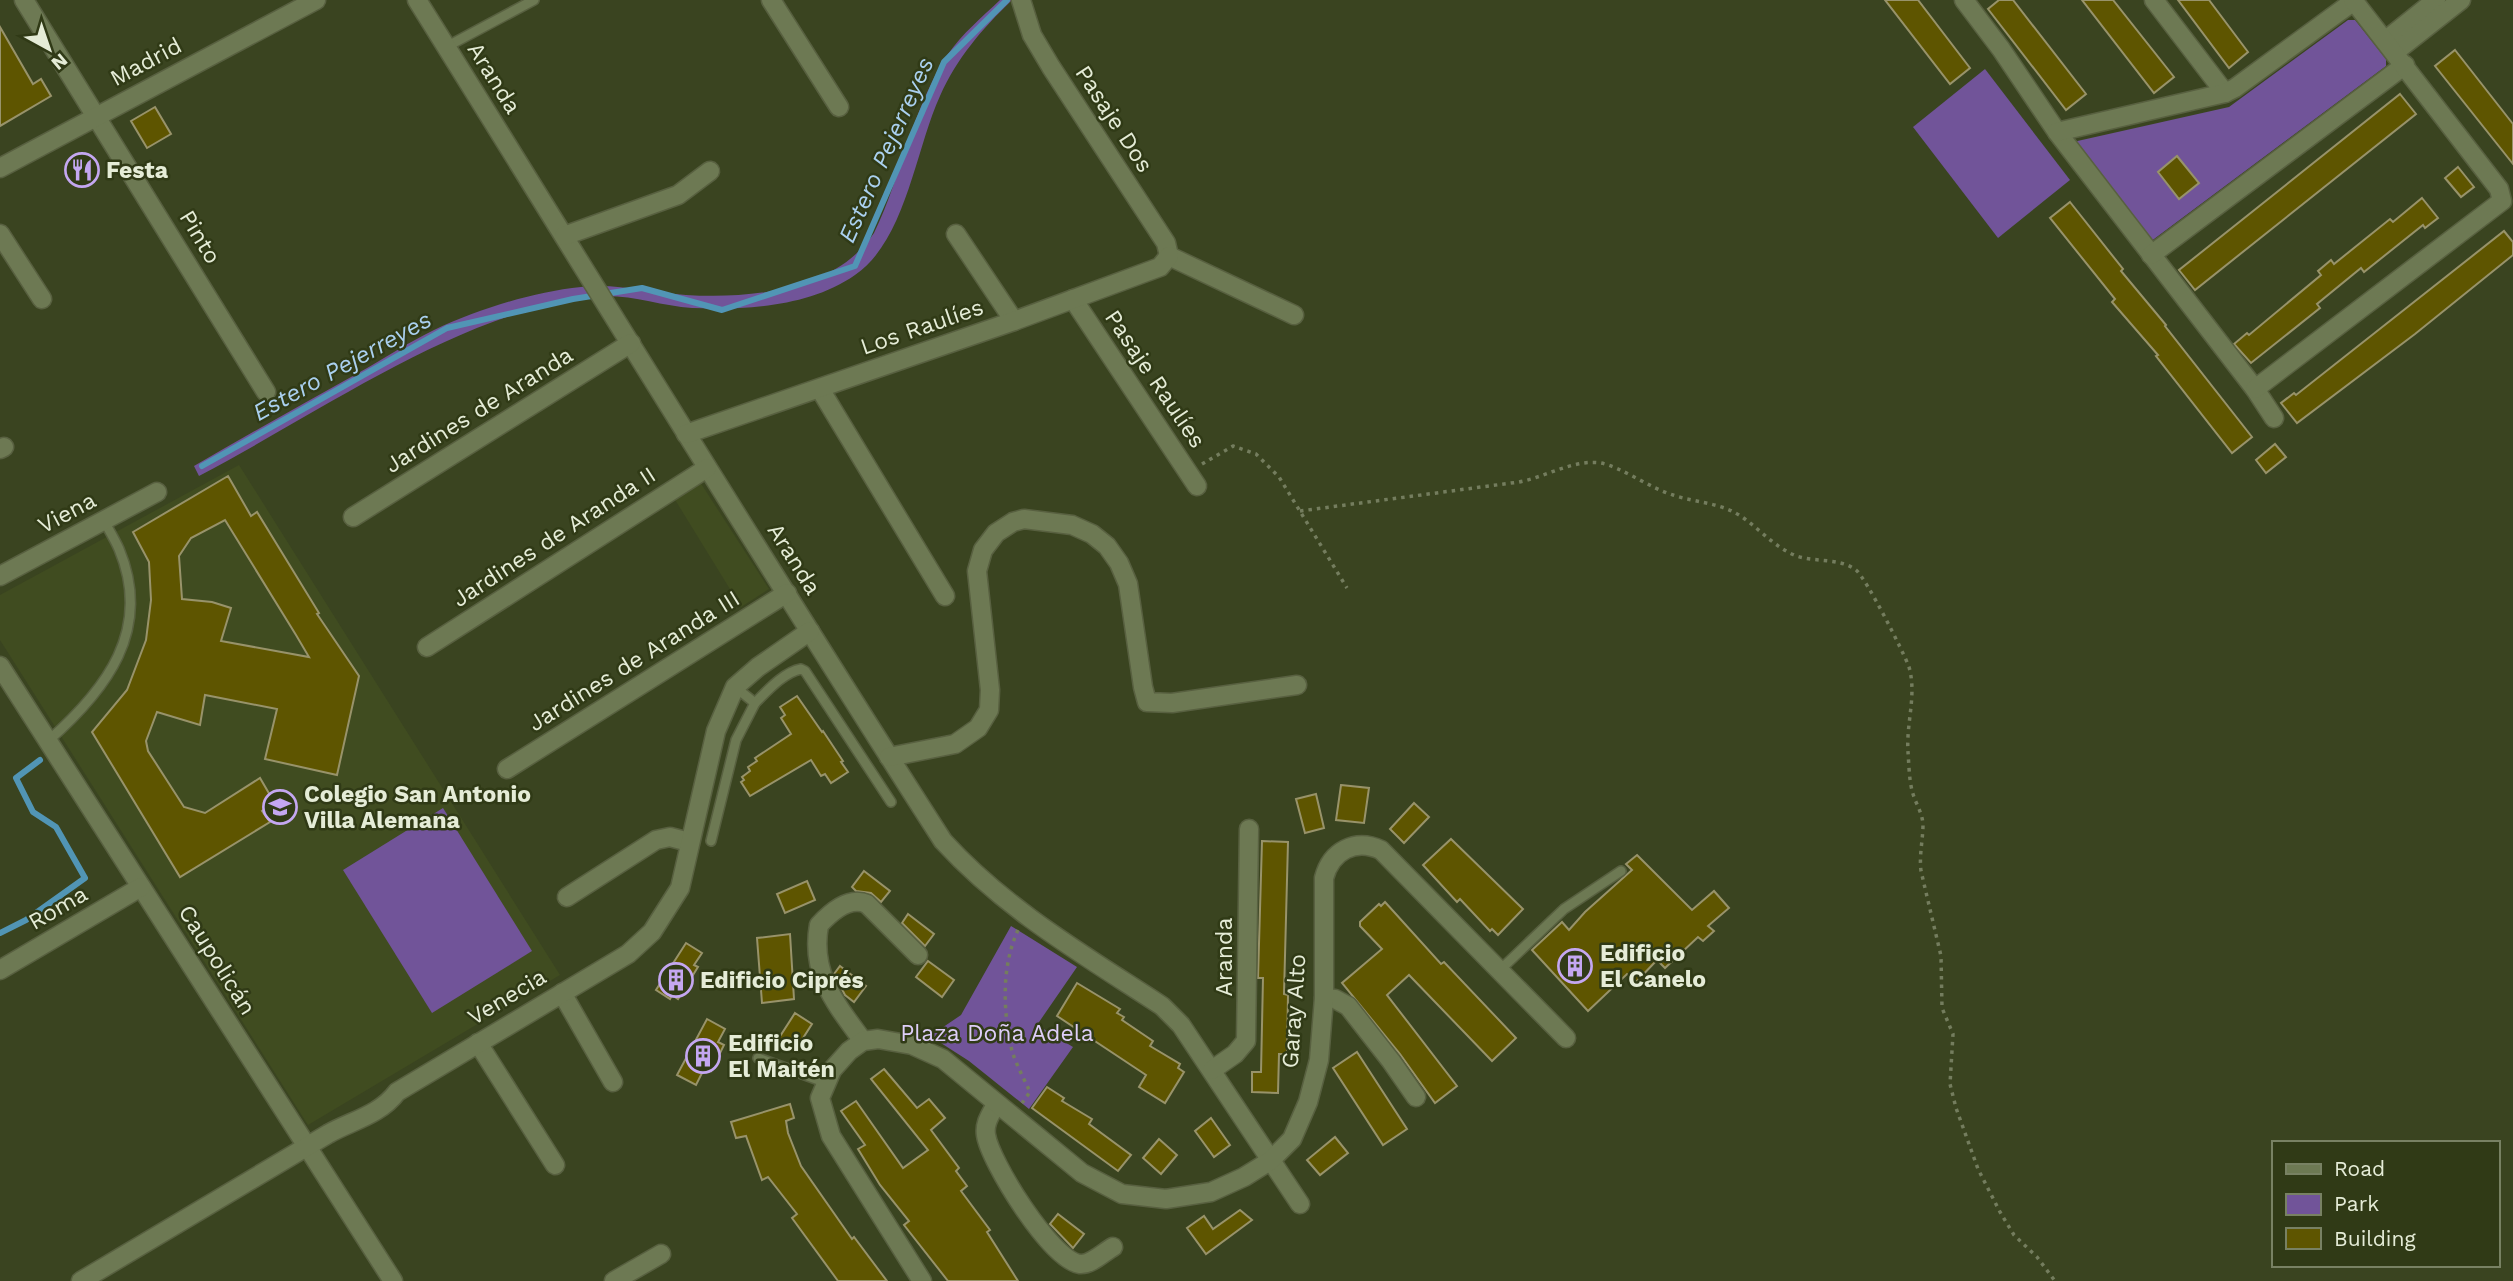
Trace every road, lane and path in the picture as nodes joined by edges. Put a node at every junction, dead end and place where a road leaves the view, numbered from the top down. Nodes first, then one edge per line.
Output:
1 (24, 0) edge
2 (316, 0) edge
3 (417, 0) edge
4 (534, 0) edge
5 (771, 0) edge
6 (1964, 0) edge
7 (2154, 0) edge
8 (2436, 0) edge
9 (2460, 0) edge
10 (2354, 1) edge
11 (1023, 3) edge
12 (446, 47) junction
13 (2395, 52) junction
14 (2225, 93) junction
15 (839, 107) dead end
16 (97, 116) junction
17 (2057, 132) junction
18 (0, 168) edge
19 (710, 172) dead end
20 (0, 234) edge
21 (956, 234) dead end
22 (564, 236) junction
23 (2151, 255) junction
24 (1169, 256) junction
25 (42, 299) dead end
26 (1073, 299) junction
27 (1294, 316) dead end
28 (1014, 321) junction
29 (631, 343) junction
30 (820, 389) junction
31 (2255, 389) junction
32 (266, 392) dead end
33 (2274, 418) dead end
34 (686, 434) junction
35 (707, 468) junction
36 (1193, 480) joint
37 (157, 492) dead end
38 (1300, 511) junction
39 (353, 517) dead end
40 (104, 521) junction
41 (0, 576) edge
42 (1347, 588) dead end
43 (787, 593) junction
44 (945, 596) dead end
45 (810, 631) junction
46 (427, 647) dead end
47 (0, 666) edge
48 (1297, 685) dead end
49 (735, 687) junction
50 (755, 703) junction
51 (48, 741) junction
52 (889, 757) junction
53 (507, 769) dead end
54 (891, 802) dead end
55 (1249, 829) dead end
56 (711, 841) dead end
57 (689, 842) junction
58 (1620, 871) dead end
59 (142, 887) junction
60 (567, 897) dead end
61 (1009, 949) dead end
62 (918, 955) dead end
63 (0, 970) edge
64 (1499, 971) junction
65 (562, 993) junction
66 (1324, 998) junction
67 (1566, 1038) dead end
68 (863, 1041) junction
69 (478, 1043) junction
70 (758, 1058) dead end
71 (1212, 1070) junction
72 (613, 1082) dead end
73 (827, 1083) junction
74 (1030, 1091) dead end
75 (1416, 1097) dead end
76 (996, 1104) junction
77 (306, 1147) junction
78 (1270, 1161) junction
79 (555, 1165) dead end
80 (1300, 1204) dead end
81 (1113, 1247) dead end
82 (661, 1254) dead end
83 (81, 1281) edge
84 (393, 1281) edge
85 (614, 1281) edge
86 (922, 1281) edge
87 (2055, 1281) edge

1 - 16 street, Pinto
2 - 16 street, Madrid
3 - 12 street, Aranda
4 - 12 lane
5 - 15 street
6 - 17 street
7 - 14 street
8 - 13 street
9 - 13 street
10 - 13 street
10 - 14 street
11 - 24 street, Pasaje Dos
12 - 22 street, Aranda
13 - 23 street
13 - 31 street
14 - 17 street
16 - 18 street, Madrid
16 - 32 street, Pinto
17 - 23 street
19 - 22 street
20 - 25 street
21 - 28 street
22 - 29 street, Aranda
23 - 31 street
24 - 26 street, Los Raulíes
24 - 27 street
26 - 28 street, Los Raulíes
26 - 36 street, Pasaje Raulíes
28 - 30 street, Los Raulíes
29 - 34 street, Aranda
29 - 39 street, Jardines de Aranda
30 - 34 street, Los Raulíes
30 - 44 street
31 - 33 street
34 - 35 street, Aranda
35 - 43 street, Aranda
35 - 46 street, Jardines de Aranda II
36 - 38 path
37 - 40 street, Viena
38 - 42 path
38 - 87 path
40 - 41 street, Viena
40 - 51 lane
43 - 45 street, Aranda
43 - 53 street, Jardines de Aranda III
45 - 49 street, Venecia
45 - 52 street, Aranda
47 - 51 street, Caupolicán
48 - 52 street
49 - 50 lane
49 - 57 street, Venecia
50 - 54 lane
50 - 56 lane
51 - 59 street, Caupolicán
52 - 71 street, Aranda
55 - 71 street, Aranda
57 - 60 street
57 - 65 street, Venecia
58 - 64 lane
59 - 63 street, Roma
59 - 77 street, Caupolicán
61 - 74 path
62 - 68 street
64 - 66 street, Garay Alto
64 - 67 street, Garay Alto
65 - 69 street, Venecia
65 - 72 street
66 - 75 street
66 - 78 street, Garay Alto
68 - 73 street
68 - 76 street, Garay Alto
69 - 77 street, Venecia
69 - 79 street
70 - 73 lane
71 - 78 street, Aranda
73 - 86 street
76 - 78 street, Garay Alto
76 - 81 street
77 - 83 street, Venecia
77 - 84 street, Caupolicán
78 - 80 street, Aranda
82 - 85 street

